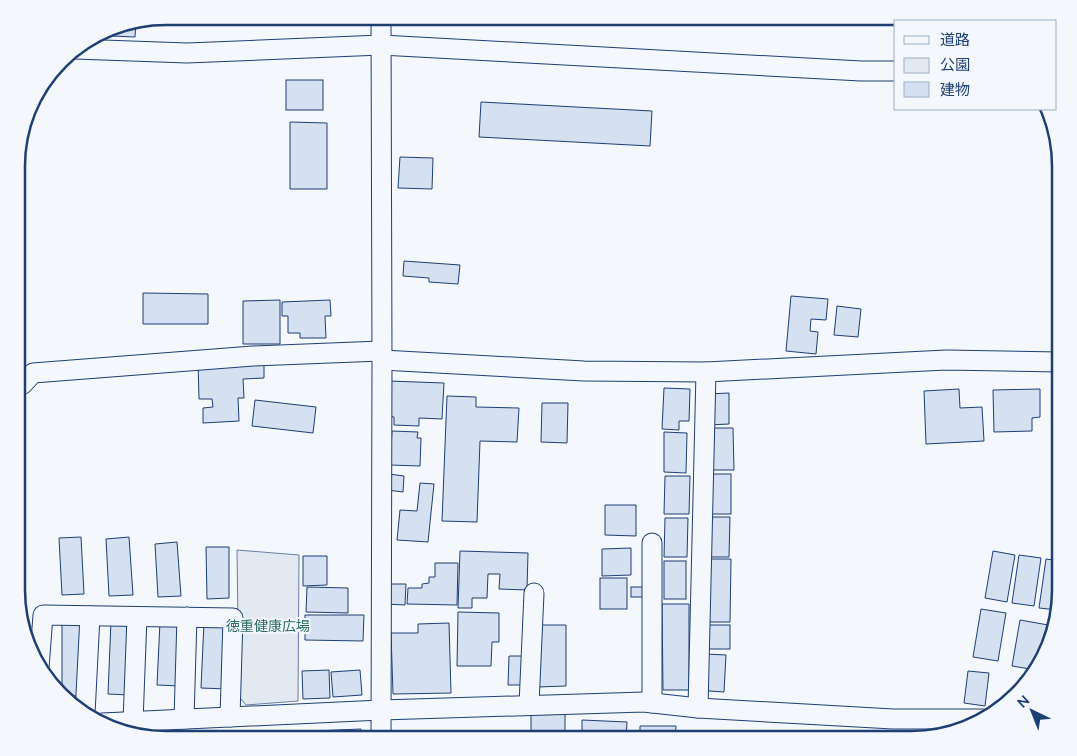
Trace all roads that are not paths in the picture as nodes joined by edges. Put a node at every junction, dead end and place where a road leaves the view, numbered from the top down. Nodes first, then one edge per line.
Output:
1 (381, 25) edge
2 (381, 45) junction
3 (87, 49) edge
4 (894, 71) edge
5 (382, 355) junction
6 (1052, 362) edge
7 (706, 372) junction
8 (25, 383) edge
9 (652, 543) dead end
10 (534, 592) dead end
11 (90, 616) junction
12 (137, 617) junction
13 (187, 617) junction
14 (40, 652) edge
15 (652, 703) junction
16 (85, 705) edge
17 (529, 705) junction
18 (698, 708) junction
19 (381, 710) junction
20 (230, 717) junction
21 (184, 719) junction
22 (967, 719) edge
23 (118, 722) edge
24 (133, 722) junction
25 (381, 731) edge

1 - 2 street
2 - 3 street
2 - 4 street
2 - 5 street
5 - 7 street
5 - 8 street
5 - 19 street
6 - 7 street
7 - 18 street
9 - 15 street
10 - 17 street
11 - 12 street
11 - 14 street
11 - 16 street
12 - 13 street
12 - 24 street
13 - 20 street
13 - 21 street
15 - 17 street
15 - 18 street
17 - 19 street
18 - 22 street
19 - 20 street
19 - 25 street
20 - 21 street
21 - 24 street
23 - 24 street

